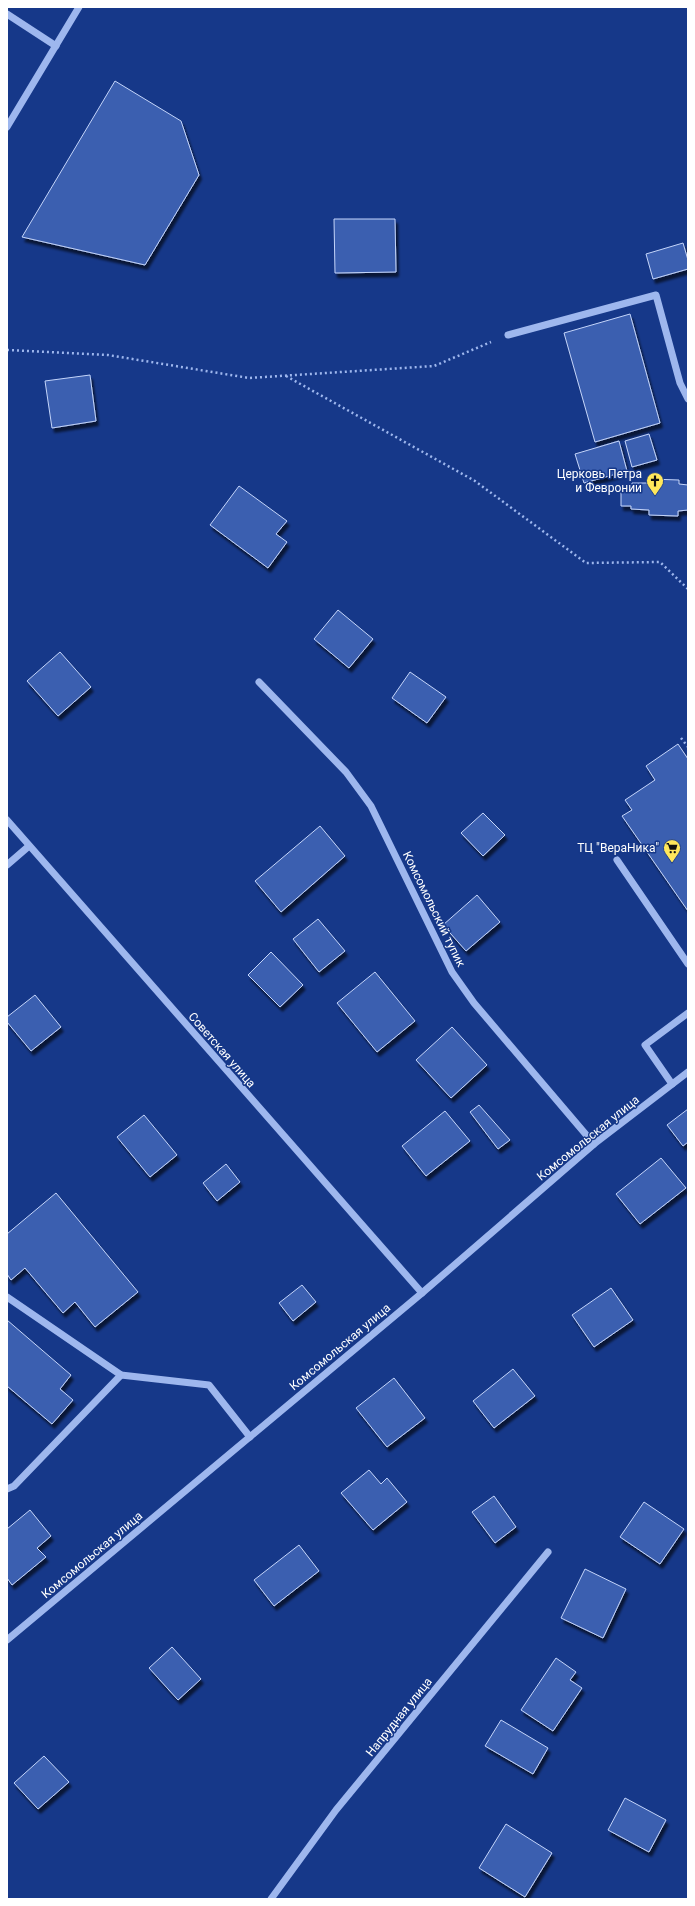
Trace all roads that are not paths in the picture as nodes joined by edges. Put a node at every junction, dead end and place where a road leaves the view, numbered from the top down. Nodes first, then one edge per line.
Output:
1 (79, 7) edge
2 (7, 14) edge
3 (56, 46) junction
4 (7, 126) edge
5 (508, 335) road end
6 (688, 399) edge
7 (258, 682) dead end
8 (7, 820) edge
9 (29, 846) junction
10 (617, 860) dead end
11 (7, 865) edge
12 (688, 964) edge
13 (688, 1013) edge
14 (688, 1072) edge
15 (672, 1084) junction
16 (594, 1144) junction
17 (422, 1293) junction
18 (7, 1297) edge
19 (121, 1375) junction
20 (250, 1437) junction
21 (7, 1490) edge
22 (548, 1552) dead end
23 (7, 1640) edge
24 (271, 1899) edge

1 - 3 street
2 - 3 street
3 - 4 street
5 - 6 street
7 - 16 street, Комсомольский тупик
8 - 9 street, Советская улица
9 - 11 street
9 - 17 street, Советская улица
10 - 12 street
13 - 15 street
14 - 15 street, Комсомольская улица
15 - 16 street, Комсомольская улица
16 - 17 street, Комсомольская улица
17 - 20 street, Комсомольская улица
18 - 19 street
19 - 20 street
19 - 21 street
20 - 23 street, Комсомольская улица
22 - 24 street, Напрудная улица

